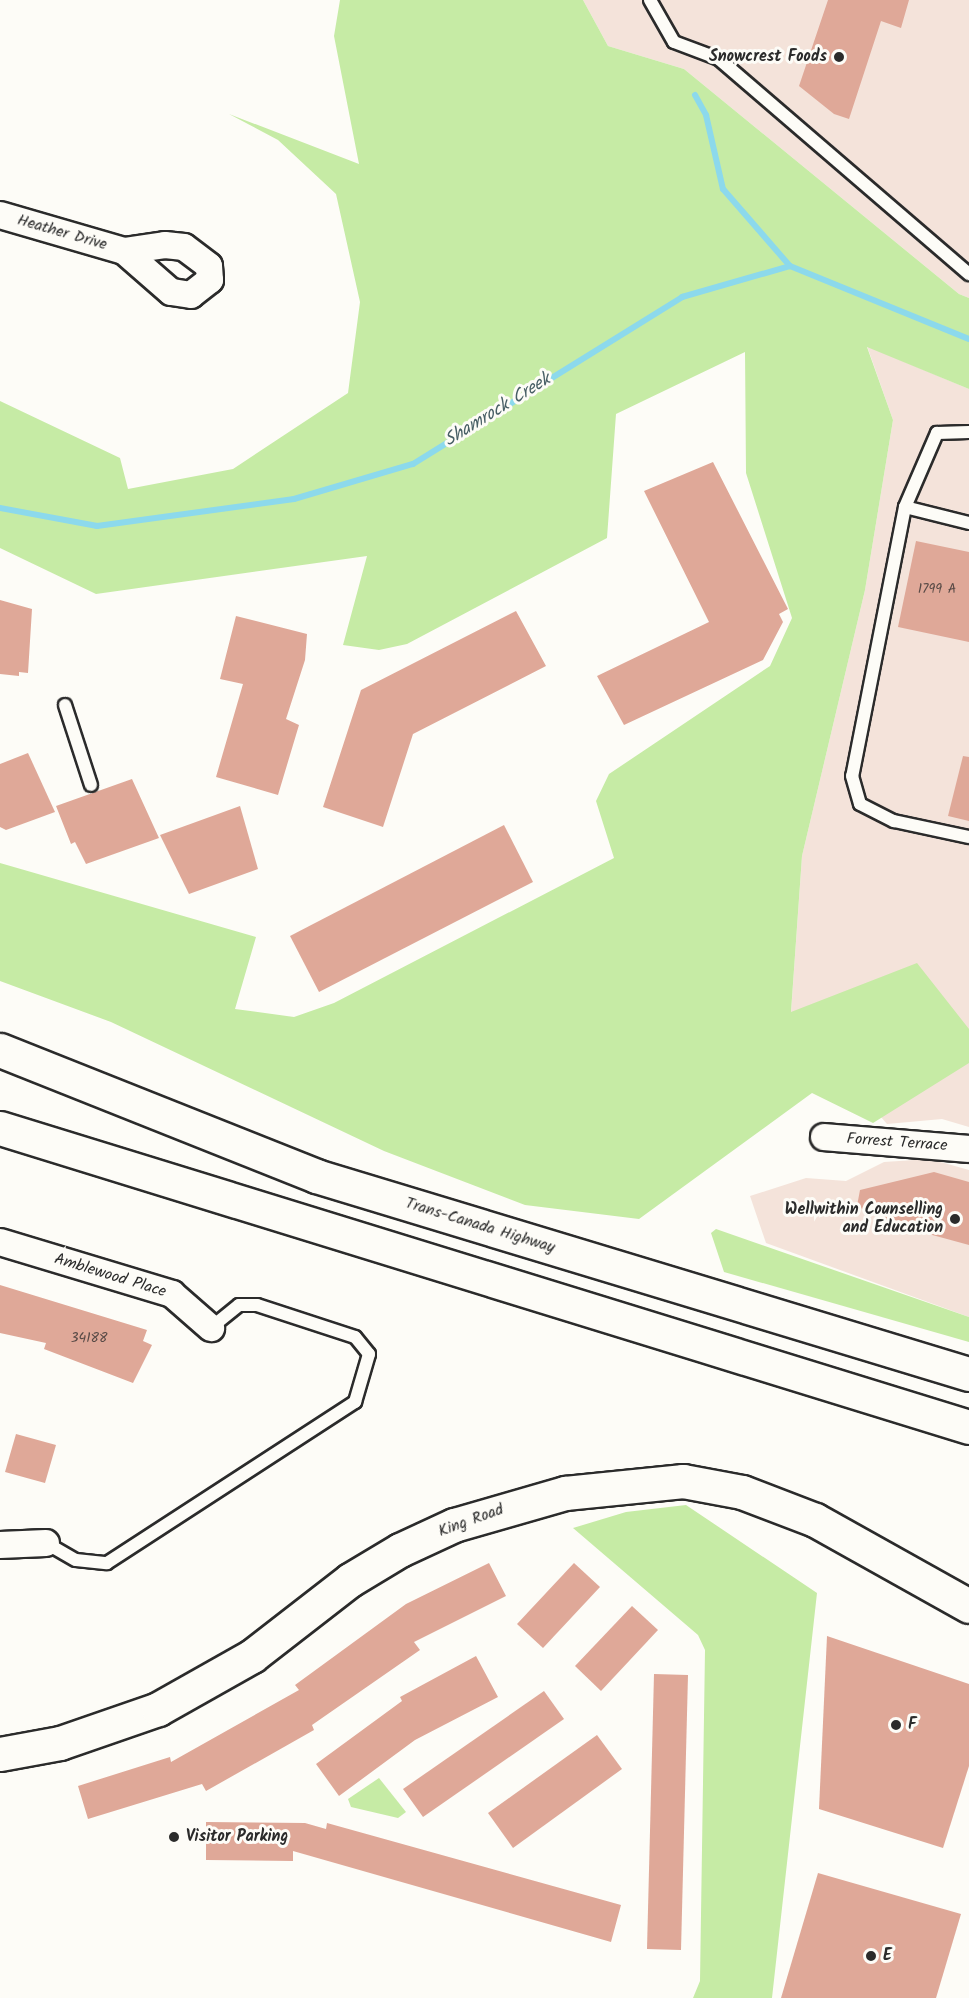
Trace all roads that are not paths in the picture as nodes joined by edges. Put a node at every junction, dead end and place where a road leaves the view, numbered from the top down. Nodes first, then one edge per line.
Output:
1 (650, 0) edge
2 (0, 215) edge
3 (124, 251) dead end
4 (969, 274) edge
5 (969, 432) edge
6 (905, 507) junction
7 (969, 524) edge
8 (65, 705) dead end
9 (91, 785) dead end
10 (969, 837) edge
11 (0, 1050) edge
12 (0, 1128) edge
13 (824, 1137) dead end
14 (969, 1149) edge
15 (0, 1242) edge
16 (211, 1328) joint
17 (969, 1374) edge
18 (969, 1426) edge
19 (46, 1543) joint
20 (0, 1545) edge
21 (969, 1606) edge
22 (0, 1754) edge

1 - 4 lane
2 - 3 street, Heather Drive
5 - 6 lane
6 - 7 lane
6 - 10 lane
8 - 9 lane
11 - 17 main road, Trans-Canada Highway
12 - 18 main road
13 - 14 street, Forrest Terrace
15 - 16 street, Amblewood Place
16 - 19 lane
19 - 20 street
21 - 22 main road, King Road

